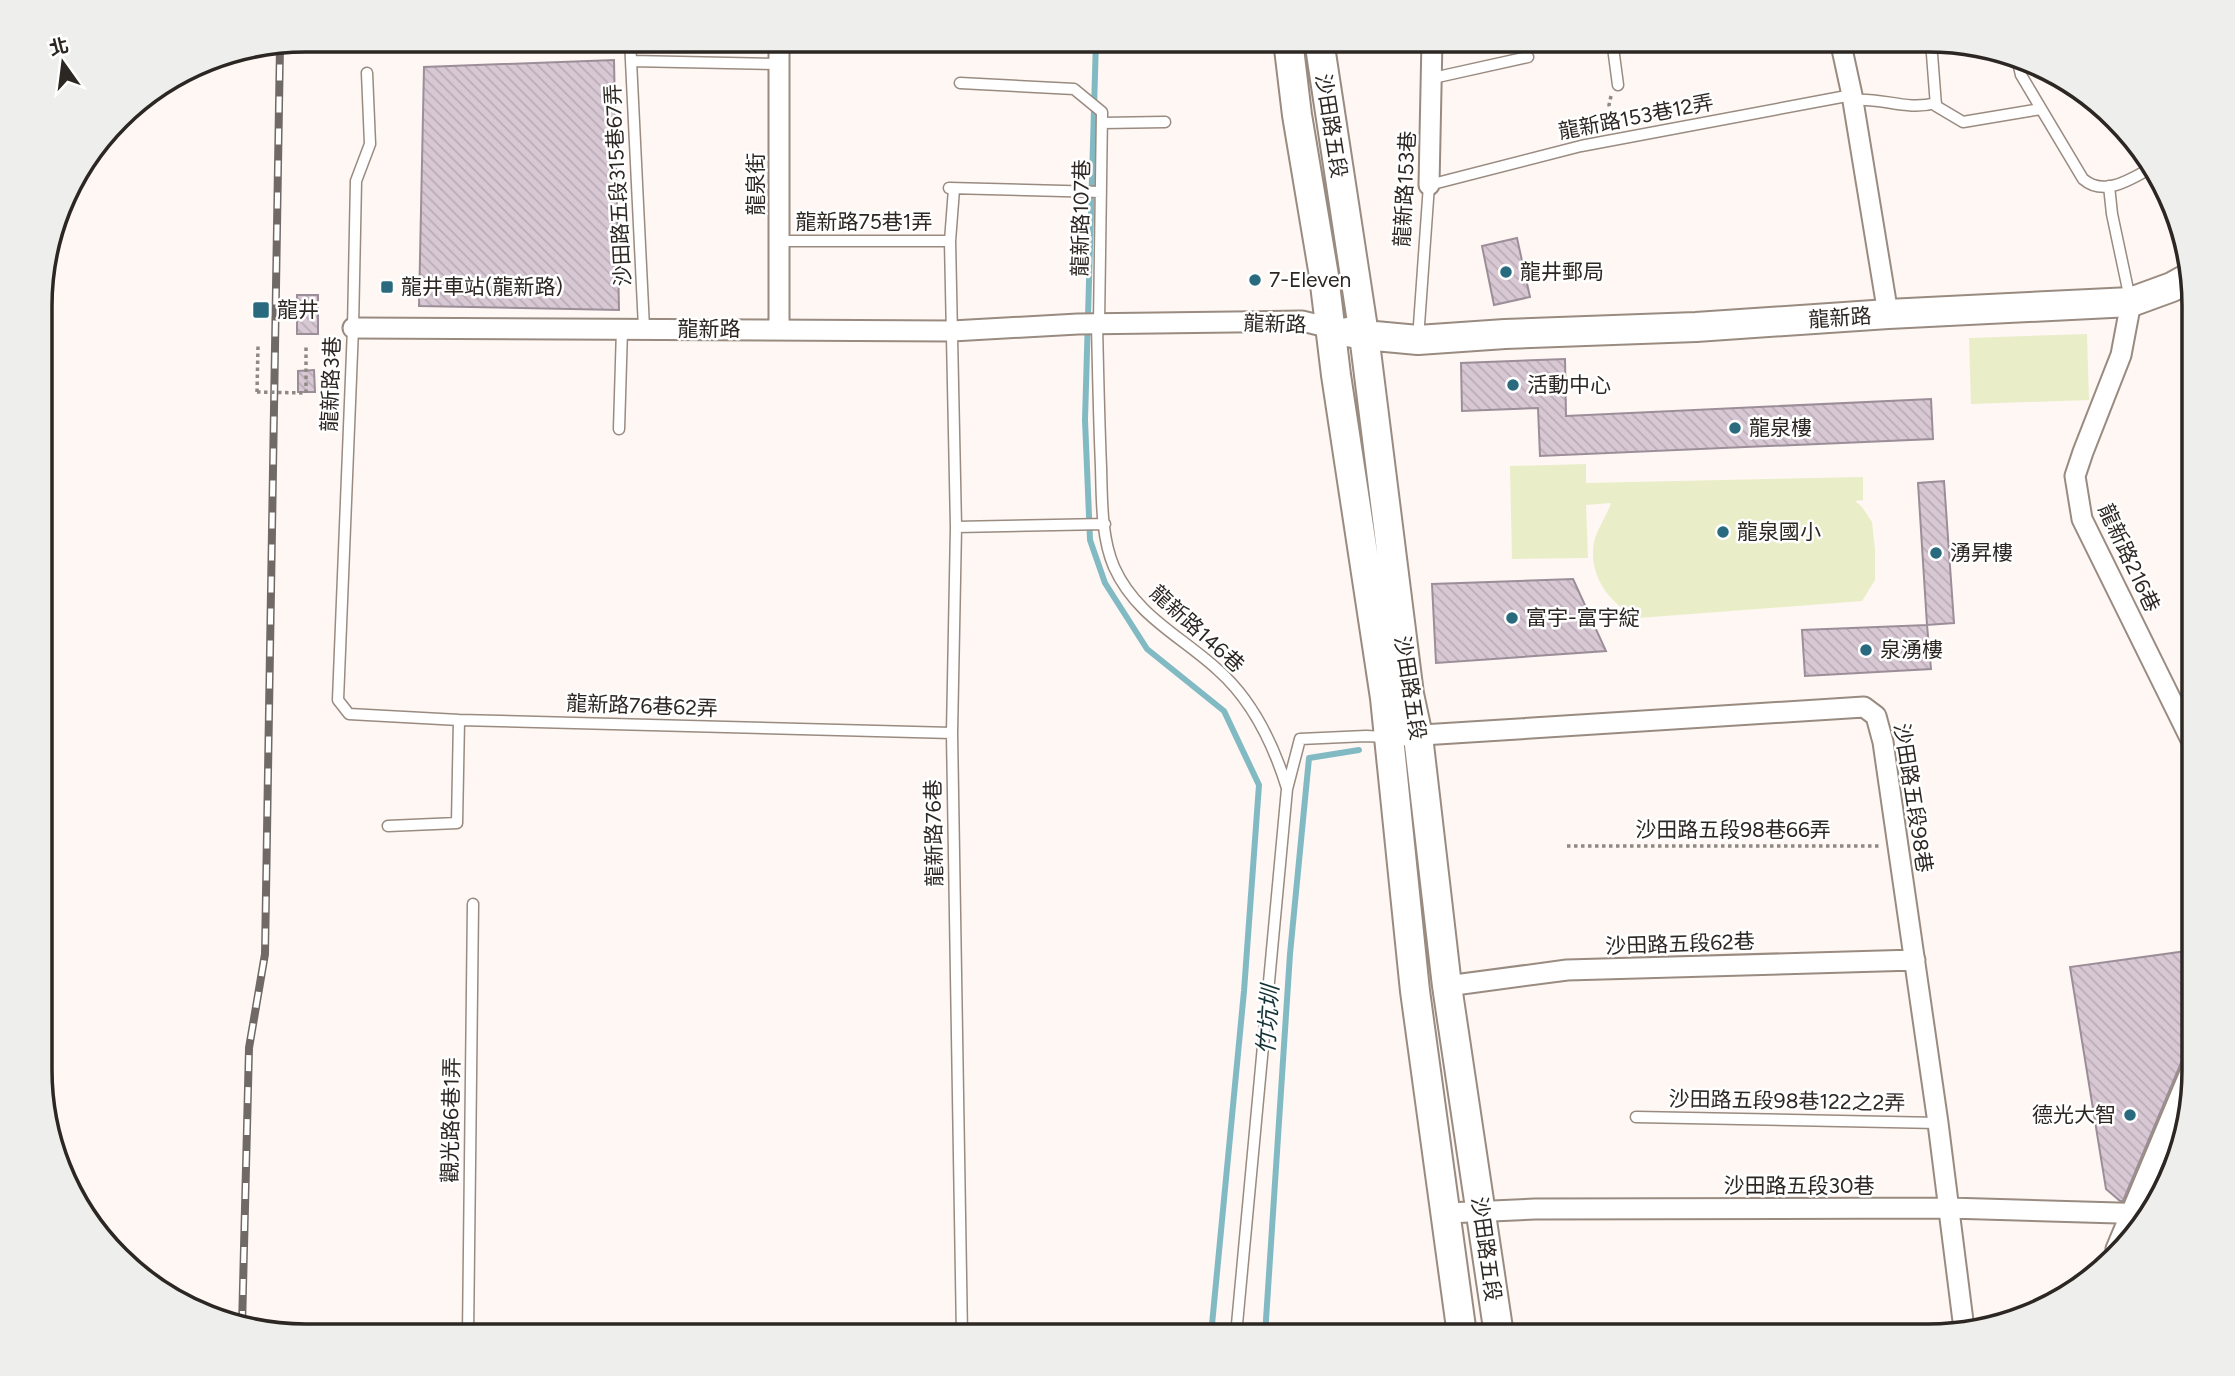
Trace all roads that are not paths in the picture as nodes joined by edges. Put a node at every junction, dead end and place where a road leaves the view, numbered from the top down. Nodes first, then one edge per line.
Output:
1 (631, 52) edge
2 (779, 52) edge
3 (1289, 52) edge
4 (1321, 52) edge
5 (1432, 52) edge
6 (1614, 52) edge
7 (1842, 52) edge
8 (1932, 52) edge
9 (1528, 57) dead end
10 (631, 61) junction
11 (779, 64) junction
12 (2020, 70) edge
13 (367, 73) dead end
14 (1433, 78) junction
15 (960, 83) dead end
16 (1618, 85) road end
17 (1852, 98) junction
18 (1936, 103) junction
19 (2041, 109) junction
20 (1102, 118) junction
21 (1165, 122) dead end
22 (2144, 172) edge
23 (1429, 185) junction
24 (2109, 186) junction
25 (1100, 192) junction
26 (778, 241) junction
27 (950, 242) junction
28 (2181, 281) edge
29 (2131, 302) junction
30 (1888, 314) junction
31 (1091, 324) junction
32 (353, 328) junction
33 (622, 328) junction
34 (644, 328) junction
35 (1331, 328) junction
36 (779, 329) junction
37 (952, 331) junction
38 (1364, 335) junction
39 (1418, 340) junction
40 (619, 429) dead end
41 (1102, 524) junction
42 (956, 527) junction
43 (338, 700) joint
44 (2182, 700) edge
45 (459, 720) junction
46 (952, 733) junction
47 (1418, 736) junction
48 (1388, 737) junction
49 (1287, 789) junction
50 (388, 825) dead end
51 (473, 904) dead end
52 (1915, 960) junction
53 (1447, 986) junction
54 (2180, 1105) edge
55 (1636, 1117) dead end
56 (1938, 1123) junction
57 (2148, 1195) edge
58 (1949, 1209) junction
59 (1480, 1211) junction
60 (1447, 1213) junction
61 (2138, 1214) edge
62 (1963, 1321) edge
63 (468, 1324) edge
64 (962, 1324) edge
65 (1237, 1324) edge
66 (1461, 1324) edge
67 (1497, 1324) edge

1 - 10 lane, 沙田路五段315巷67弄
2 - 11 street, 龍泉街
3 - 35 street, 沙田路五段
4 - 38 street, 沙田路五段
5 - 14 street, 龍新路153巷
6 - 16 lane
7 - 17 street
8 - 18 lane
9 - 14 lane
10 - 11 lane
10 - 34 lane, 沙田路五段315巷67弄
11 - 26 street, 龍泉街
12 - 19 lane
13 - 32 lane, 龍新路3巷
14 - 23 street, 龍新路153巷
15 - 20 lane
17 - 18 lane, 龍新路153巷12弄
17 - 23 lane, 龍新路153巷12弄
17 - 30 street
18 - 19 lane
19 - 24 lane
20 - 21 lane
20 - 25 lane, 龍新路107巷
22 - 24 lane
23 - 39 lane, 龍新路153巷
24 - 29 lane
25 - 27 lane, 龍新路76巷
25 - 31 lane, 龍新路107巷
26 - 27 lane, 龍新路75巷1弄
26 - 36 street, 龍泉街
27 - 37 lane, 龍新路76巷
28 - 29 street, 龍新路
29 - 30 street, 龍新路
29 - 44 street, 龍新路216巷
30 - 39 street, 龍新路
31 - 35 street, 龍新路
31 - 37 street, 龍新路
31 - 41 lane, 龍新路146巷
32 - 33 street, 龍新路
32 - 43 lane, 龍新路3巷
33 - 34 street, 龍新路
33 - 40 lane
34 - 36 street, 龍新路
35 - 38 street, 龍新路
35 - 48 street, 沙田路五段
36 - 37 street, 龍新路
37 - 42 lane, 龍新路76巷
38 - 39 street, 龍新路
38 - 47 street, 沙田路五段
41 - 42 lane
41 - 49 lane, 龍新路146巷
42 - 46 lane, 龍新路76巷
43 - 45 lane, 龍新路76巷62弄
45 - 46 lane, 龍新路76巷62弄
45 - 50 lane
46 - 64 lane, 龍新路76巷
47 - 48 street, 沙田路五段98巷
47 - 52 street, 沙田路五段98巷
47 - 53 street, 沙田路五段
48 - 49 lane
48 - 60 street, 沙田路五段
49 - 65 lane
51 - 63 lane, 觀光路6巷1弄
52 - 53 street, 沙田路五段62巷
52 - 56 street, 沙田路五段98巷
53 - 59 street, 沙田路五段
54 - 57 street
55 - 56 lane, 沙田路五段98巷122之2弄
56 - 58 street, 沙田路五段98巷
58 - 59 street, 沙田路五段30巷
58 - 61 street, 沙田路五段30巷
58 - 62 street, 沙田路五段98巷
59 - 60 street, 沙田路五段30巷
59 - 67 street, 沙田路五段
60 - 66 street, 沙田路五段

